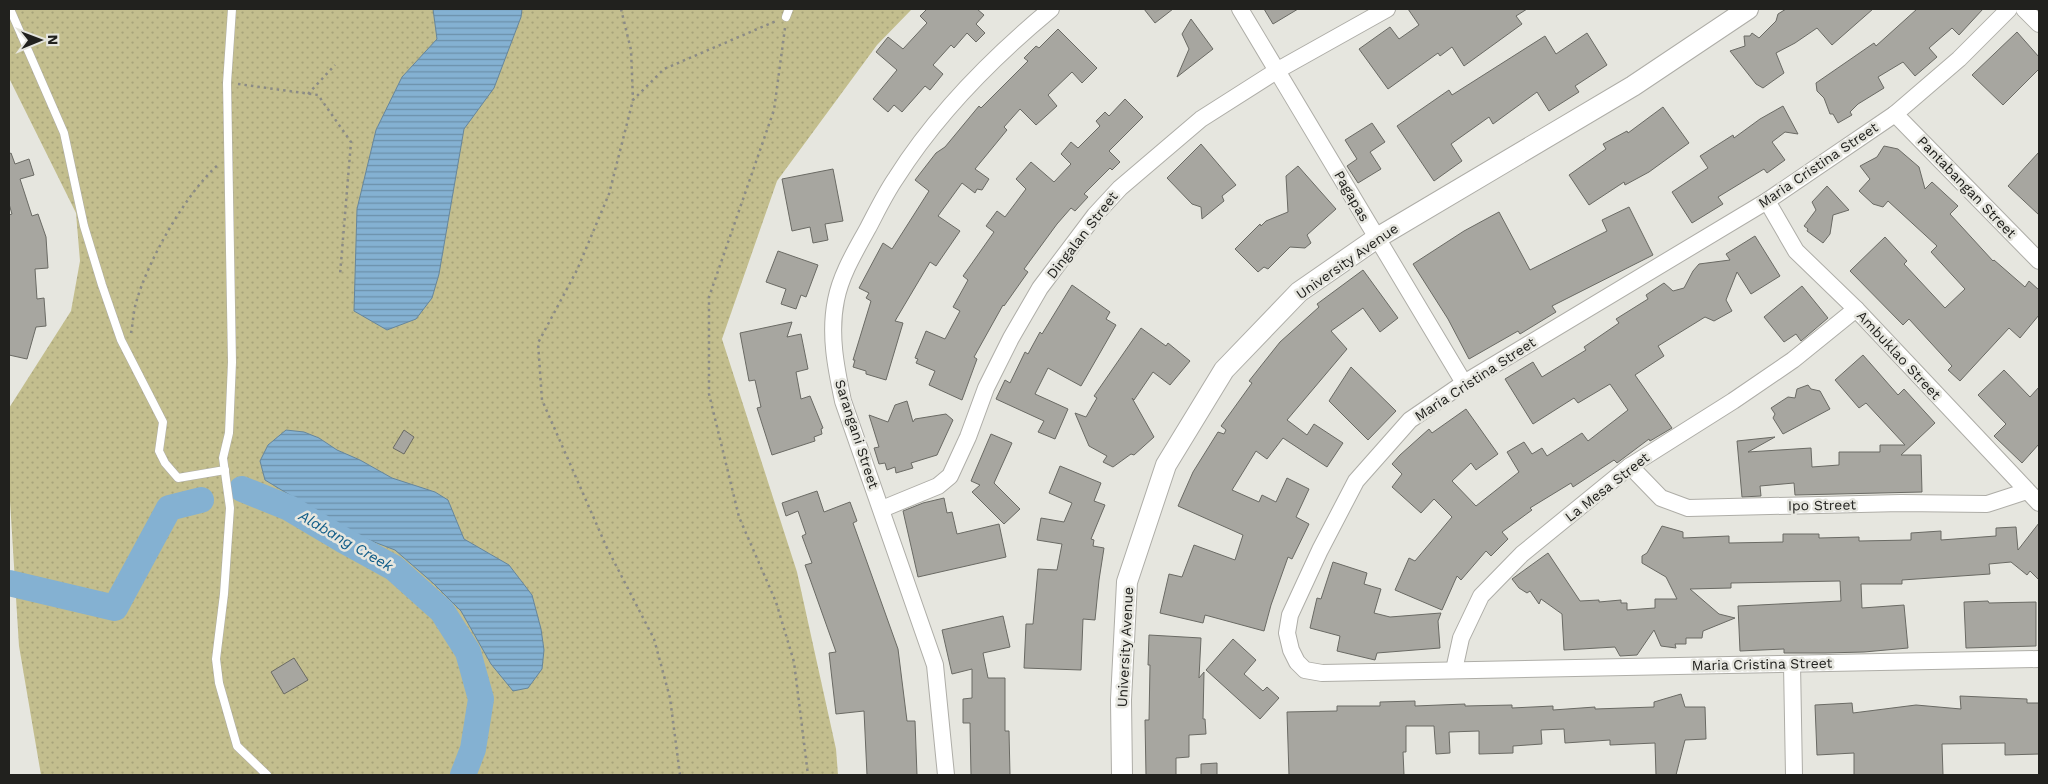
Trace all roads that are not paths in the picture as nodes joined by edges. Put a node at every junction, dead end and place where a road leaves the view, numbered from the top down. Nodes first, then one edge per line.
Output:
1 (10, 9) edge
2 (232, 9) edge
3 (1051, 9) edge
4 (1240, 9) edge
5 (1386, 9) edge
6 (1748, 9) edge
7 (2009, 9) edge
8 (2024, 9) edge
9 (2039, 24) edge
10 (1278, 70) junction
11 (1895, 114) junction
12 (1767, 201) junction
13 (1377, 238) junction
14 (2039, 261) edge
15 (1856, 309) junction
16 (1464, 383) junction
17 (1630, 466) junction
18 (225, 470) junction
19 (2027, 492) junction
20 (2039, 503) edge
21 (882, 509) junction
22 (2039, 658) edge
23 (1792, 664) junction
24 (1454, 670) junction
25 (267, 775) edge
26 (946, 775) edge
27 (1122, 775) edge
28 (1794, 775) edge

1 - 18 lane
2 - 18 lane
3 - 21 street, Sarangani Street
4 - 10 street, Pagapas
5 - 10 street, Dingalan Street
6 - 13 street, University Avenue
7 - 11 street, Maria Cristina Street
8 - 9 street
10 - 13 street, Pagapas
10 - 21 street, Dingalan Street
11 - 12 street, Maria Cristina Street
11 - 14 street, Pantabangan Street
12 - 15 street, Ambuklao Street
12 - 16 street, Maria Cristina Street
13 - 16 street, Pagapas
13 - 27 street, University Avenue
15 - 17 street, La Mesa Street
15 - 19 street, Ambuklao Street
16 - 24 street, Maria Cristina Street
17 - 19 street, Ipo Street
17 - 24 street, La Mesa Street
18 - 25 lane
19 - 20 street, Ambuklao Street
21 - 26 street, Sarangani Street
22 - 23 street, Maria Cristina Street
23 - 24 street, Maria Cristina Street
23 - 28 street

